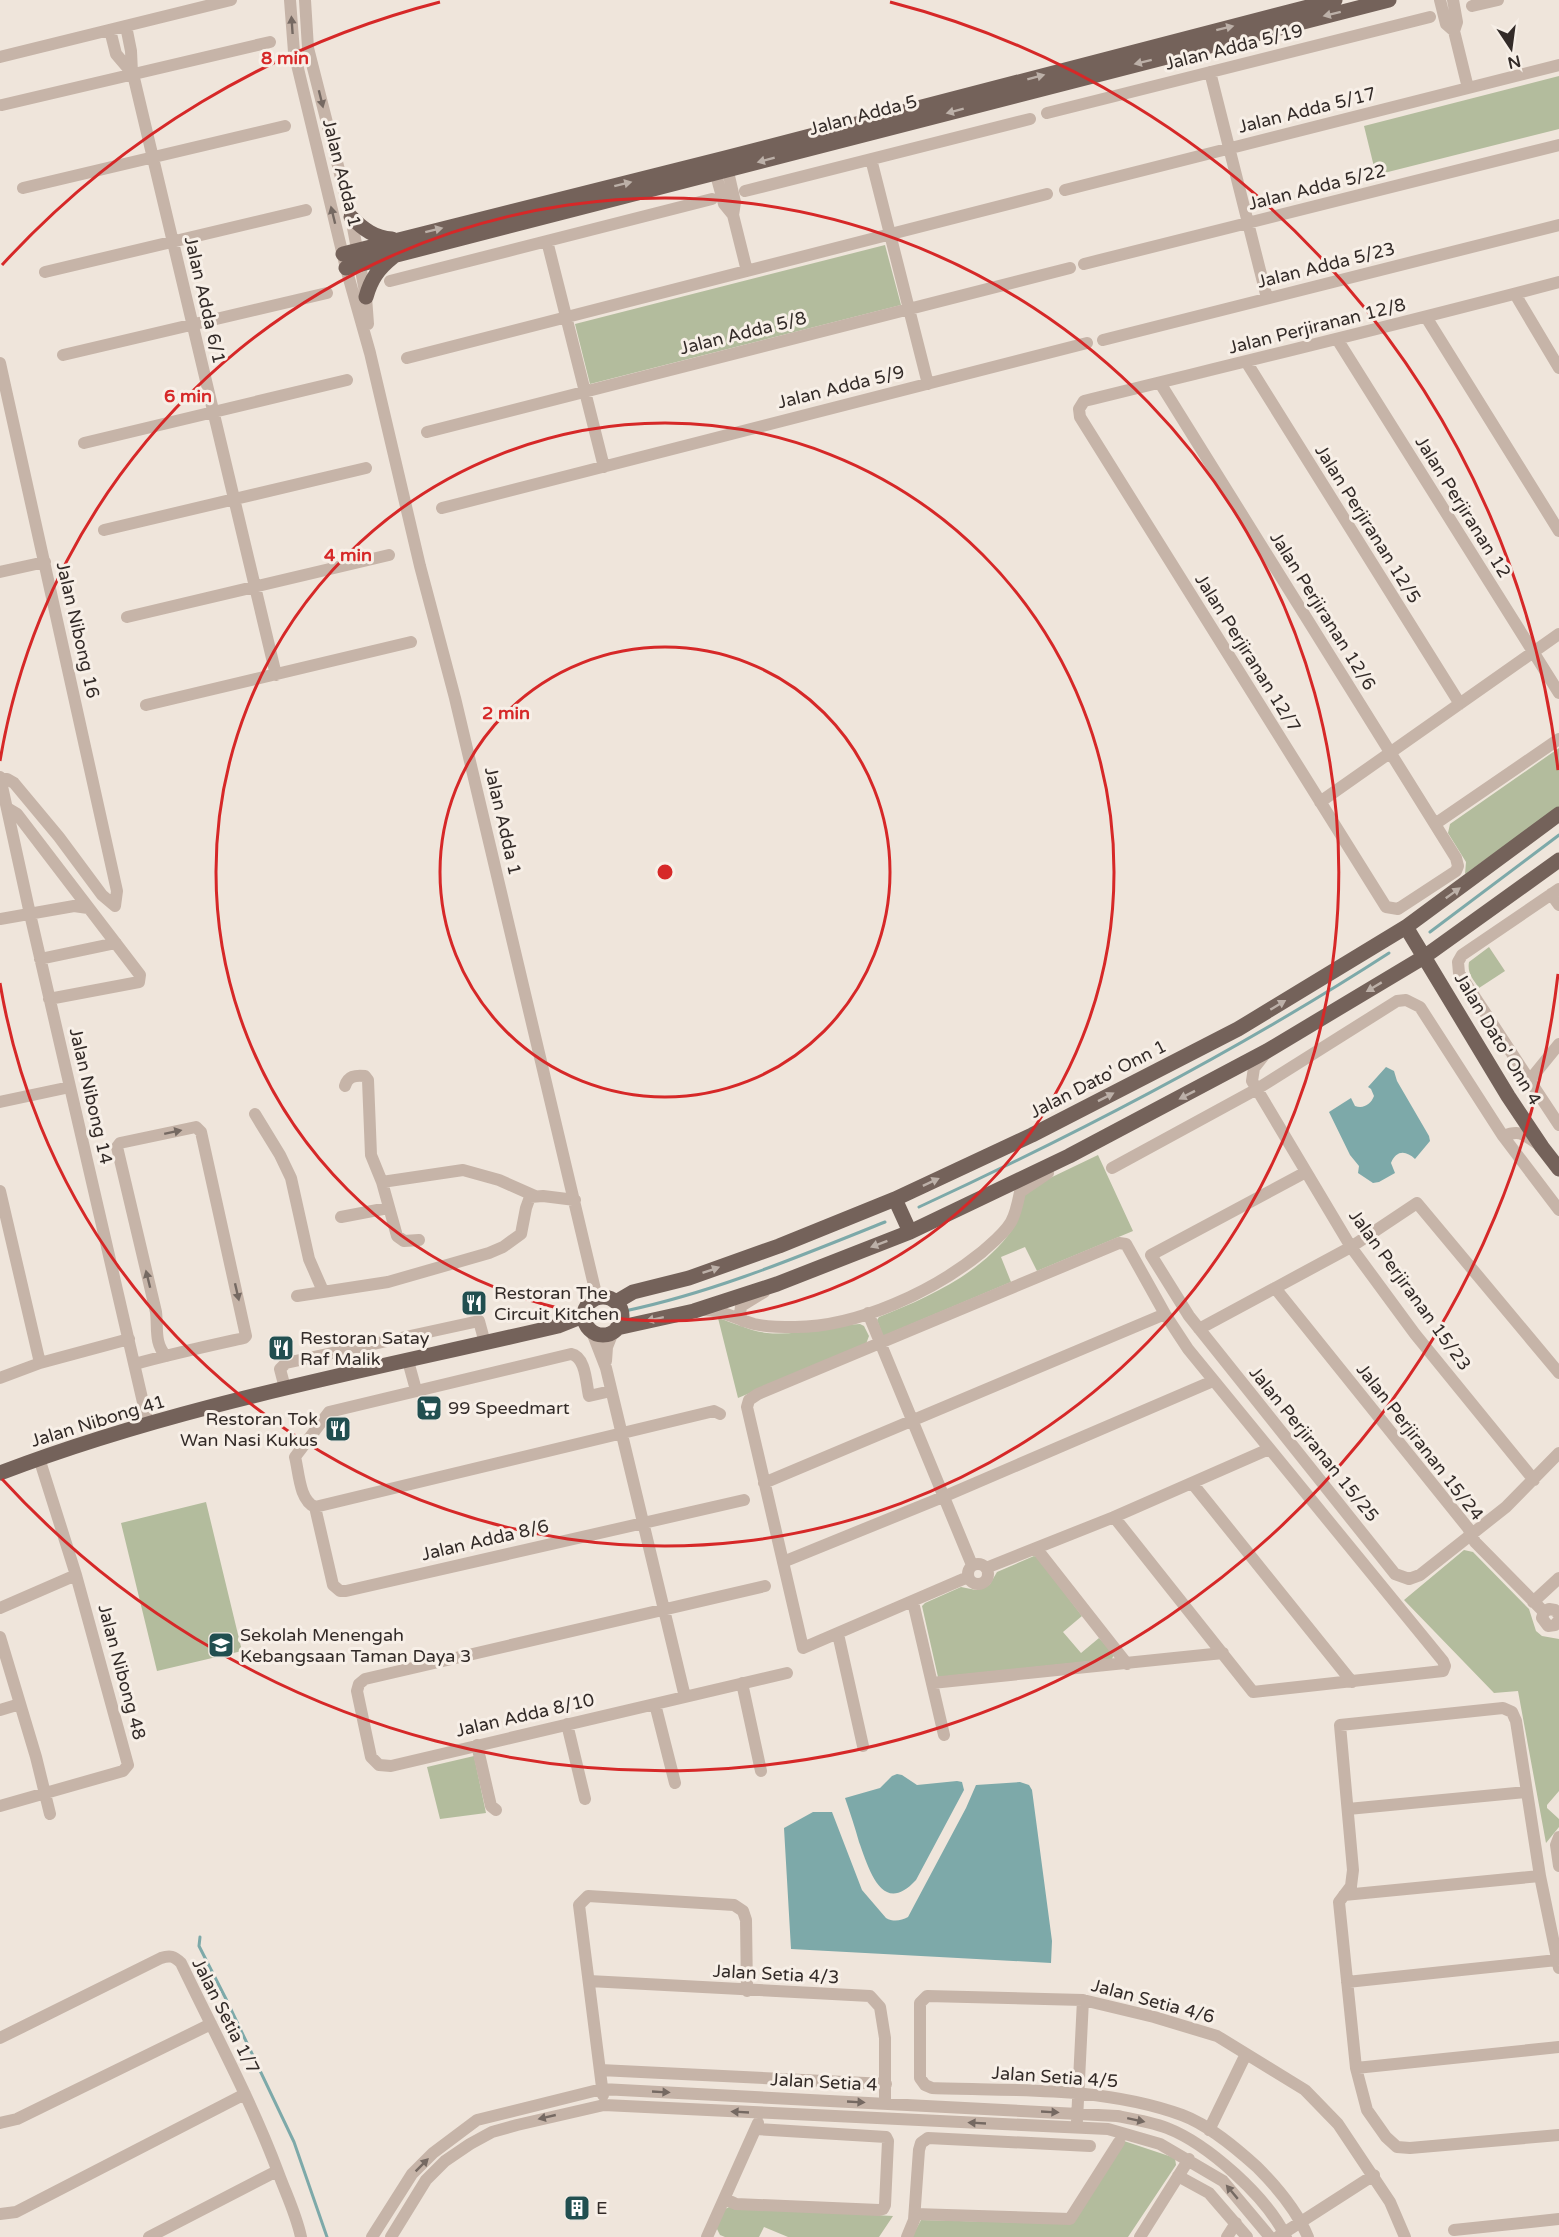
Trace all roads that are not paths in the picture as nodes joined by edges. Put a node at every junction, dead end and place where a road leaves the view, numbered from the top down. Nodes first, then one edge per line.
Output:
1 (231, 0) edge
2 (290, 0) edge
3 (305, 0) edge
4 (1335, 0) edge
5 (1389, 0) edge
6 (1440, 0) edge
7 (1452, 0) edge
8 (1498, 0) edge
9 (1473, 6) dead end
10 (1430, 17) dead end
11 (126, 26) junction
12 (110, 30) junction
13 (1454, 31) junction
14 (270, 42) dead end
15 (0, 57) edge
16 (1559, 65) edge
17 (1085, 71) junction
18 (1210, 72) junction
19 (132, 74) junction
20 (1468, 88) junction
21 (2, 105) dead end
22 (1047, 113) dead end
23 (1030, 118) dead end
24 (285, 126) dead end
25 (1559, 145) edge
26 (1229, 148) junction
27 (152, 157) junction
28 (871, 159) junction
29 (720, 166) junction
30 (23, 188) dead end
31 (1065, 189) dead end
32 (745, 191) dead end
33 (1047, 194) dead end
34 (712, 199) dead end
35 (306, 210) dead end
36 (351, 217) junction
37 (1248, 223) junction
38 (1559, 225) edge
39 (890, 234) junction
40 (397, 240) junction
41 (173, 241) junction
42 (547, 241) junction
43 (395, 256) junction
44 (352, 259) junction
45 (1084, 264) dead end
46 (1070, 268) dead end
47 (747, 271) junction
48 (45, 272) dead end
49 (390, 281) dead end
50 (1559, 282) edge
51 (327, 293) dead end
52 (1515, 294) junction
53 (366, 297) junction
54 (1267, 298) junction
55 (909, 309) junction
56 (566, 317) junction
57 (1426, 317) junction
58 (192, 325) junction
59 (1337, 339) junction
60 (1103, 340) dead end
61 (1087, 343) dead end
62 (370, 353) junction
63 (63, 355) dead end
64 (407, 358) dead end
65 (0, 363) edge
66 (1247, 363) junction
67 (1559, 368) edge
68 (347, 380) dead end
69 (1160, 383) junction
70 (928, 384) junction
71 (585, 392) junction
72 (213, 412) junction
73 (1080, 417) joint
74 (428, 432) dead end
75 (84, 443) dead end
76 (604, 466) junction
77 (366, 468) dead end
78 (234, 499) junction
79 (442, 508) dead end
80 (104, 530) dead end
81 (1559, 531) edge
82 (389, 555) dead end
83 (45, 562) junction
84 (0, 572) edge
85 (255, 587) junction
86 (127, 617) dead end
87 (1559, 634) edge
88 (411, 642) dead end
89 (1533, 653) junction
90 (276, 675) junction
91 (1559, 693) edge
92 (1460, 704) junction
93 (146, 705) dead end
94 (1559, 740) edge
95 (1390, 753) junction
96 (0, 778) edge
97 (1320, 802) junction
98 (7, 808) junction
99 (1559, 814) edge
100 (1435, 824) junction
101 (1456, 858) joint
102 (1559, 860) edge
103 (1555, 891) edge
104 (1559, 905) edge
105 (88, 908) junction
106 (30, 914) junction
107 (0, 919) edge
108 (1406, 927) junction
109 (116, 943) junction
110 (1424, 957) junction
111 (40, 959) junction
112 (50, 999) junction
113 (1559, 1044) edge
114 (1267, 1052) junction
115 (1223, 1076) junction
116 (1529, 1082) junction
117 (1255, 1085) junction
118 (345, 1086) dead end
119 (70, 1087) junction
120 (1508, 1096) junction
121 (0, 1102) edge
122 (255, 1114) dead end
123 (1559, 1125) edge
124 (1503, 1136) junction
125 (1542, 1147) junction
126 (1069, 1156) junction
127 (1112, 1168) dead end
128 (1559, 1169) edge
129 (1306, 1172) junction
130 (382, 1182) junction
131 (0, 1191) edge
132 (535, 1196) junction
133 (895, 1199) junction
134 (575, 1200) junction
135 (388, 1208) junction
136 (1559, 1210) edge
137 (955, 1211) junction
138 (1014, 1215) junction
139 (341, 1217) dead end
140 (910, 1232) junction
141 (419, 1240) dead end
142 (1351, 1246) junction
143 (777, 1284) junction
144 (1275, 1288) junction
145 (323, 1291) junction
146 (297, 1296) dead end
147 (597, 1298) junction
148 (616, 1302) junction
149 (694, 1311) junction
150 (868, 1313) junction
151 (1165, 1314) junction
152 (743, 1321) junction
153 (588, 1323) junction
154 (1199, 1329) junction
155 (615, 1330) junction
156 (156, 1337) junction
157 (129, 1339) junction
158 (485, 1343) junction
159 (879, 1344) junction
160 (166, 1356) junction
161 (408, 1361) junction
162 (139, 1362) junction
163 (40, 1363) junction
164 (606, 1368) junction
165 (1559, 1373) edge
166 (0, 1378) edge
167 (1213, 1381) junction
168 (285, 1388) junction
169 (416, 1390) junction
170 (611, 1391) junction
171 (720, 1414) dead end
172 (912, 1420) junction
173 (148, 1424) junction
174 (621, 1434) junction
175 (1269, 1449) junction
176 (1559, 1453) edge
177 (39, 1458) junction
178 (0, 1473) edge
179 (1534, 1480) junction
180 (765, 1483) junction
181 (1192, 1483) junction
182 (943, 1497) junction
183 (744, 1500) dead end
184 (315, 1508) junction
185 (1114, 1517) junction
186 (643, 1523) junction
187 (1471, 1535) junction
188 (1036, 1548) junction
189 (783, 1562) junction
190 (986, 1568) junction
191 (970, 1571) junction
192 (76, 1575) junction
193 (1559, 1578) edge
194 (765, 1586) dead end
195 (913, 1602) junction
196 (1533, 1602) junction
197 (0, 1608) edge
198 (664, 1610) junction
199 (1555, 1616) edge
200 (838, 1634) junction
201 (0, 1637) edge
202 (1222, 1653) junction
203 (1127, 1664) junction
204 (787, 1673) dead end
205 (1352, 1682) junction
206 (742, 1683) junction
207 (932, 1683) junction
208 (686, 1697) junction
209 (20, 1704) junction
210 (655, 1704) junction
211 (0, 1710) edge
212 (567, 1724) junction
213 (944, 1735) dead end
214 (477, 1744) junction
215 (863, 1746) dead end
216 (761, 1771) dead end
217 (675, 1783) dead end
218 (1527, 1792) junction
219 (45, 1793) junction
220 (585, 1799) dead end
221 (0, 1806) edge
222 (1348, 1809) junction
223 (496, 1810) dead end
224 (50, 1814) dead end
225 (1559, 1837) edge
226 (1559, 1864) edge
227 (1540, 1876) junction
228 (1344, 1895) junction
229 (1558, 1964) edge
230 (589, 1981) junction
231 (1347, 1982) junction
232 (747, 1991) junction
233 (1083, 2000) junction
234 (211, 2024) junction
235 (0, 2038) edge
236 (1559, 2047) edge
237 (1246, 2054) junction
238 (1356, 2068) junction
239 (600, 2070) junction
240 (886, 2084) junction
241 (925, 2085) joint
242 (602, 2089) junction
243 (1078, 2093) junction
244 (244, 2094) junction
245 (885, 2103) junction
246 (604, 2105) junction
247 (762, 2113) junction
248 (1078, 2113) junction
249 (0, 2123) edge
250 (1077, 2128) junction
251 (756, 2129) junction
252 (1209, 2130) junction
253 (1559, 2134) edge
254 (1119, 2142) dead end
255 (1090, 2146) dead end
256 (1189, 2159) junction
257 (277, 2171) junction
258 (1374, 2175) junction
259 (1178, 2176) junction
260 (725, 2199) junction
261 (0, 2214) edge
262 (915, 2214) junction
263 (1559, 2219) edge
264 (1301, 2221) junction
265 (1236, 2223) junction
266 (1454, 2230) dead end
267 (1283, 2235) edge
268 (710, 2236) edge
269 (149, 2237) edge
270 (301, 2237) edge
271 (372, 2237) edge
272 (391, 2237) edge
273 (907, 2237) edge
274 (1140, 2237) edge
275 (1227, 2237) edge
276 (1247, 2237) edge
277 (1270, 2237) edge
278 (1308, 2237) edge
279 (1405, 2237) edge

1 - 11 street
44 -> 2 street, Jalan Adda 1
3 -> 36 street, Jalan Adda 1
17 -> 4 main road, Jalan Adda 5
5 -> 17 main road, Jalan Adda 5
6 - 13 street
7 - 13 street
8 - 9 street
10 - 18 street, Jalan Adda 5/19
11 - 12 street
11 - 19 street
12 - 15 street
12 - 19 street
13 - 20 street
14 - 19 street
16 - 20 street, Jalan Adda 5/17
17 - 29 main road, Jalan Adda 5
18 - 22 street, Jalan Adda 5/19
18 - 26 street
19 - 21 street
19 - 27 street, Jalan Adda 6/1
20 - 26 street, Jalan Adda 5/17
23 - 28 street
24 - 27 street
25 - 37 street, Jalan Adda 5/22
26 - 31 street, Jalan Adda 5/17
26 - 37 street
27 - 30 street
27 - 41 street, Jalan Adda 6/1
28 - 32 street
28 - 39 street
40 -> 29 main road, Jalan Adda 5
29 - 43 main road, Jalan Adda 5
29 - 47 street
33 - 39 street
34 - 42 street
35 - 41 street
36 - 40 main road
36 - 44 street, Jalan Adda 1
37 - 45 street, Jalan Adda 5/22
37 - 54 street
38 - 54 street, Jalan Adda 5/23
39 - 47 street
39 - 55 street
40 - 44 main road, Jalan Adda 5
41 - 48 street
41 - 58 street, Jalan Adda 6/1
42 - 49 street
42 - 56 street
43 - 44 main road, Jalan Adda 5
43 - 53 main road
44 - 53 street, Jalan Adda 1
44 - 62 street, Jalan Adda 1
46 - 55 street, Jalan Adda 5/8
47 - 56 street
50 - 52 street, Jalan Perjiranan 12/8
51 - 58 street
52 - 57 street, Jalan Perjiranan 12/8
52 - 67 street
53 - 62 street, Jalan Adda 1
54 - 60 street, Jalan Adda 5/23
55 - 70 street
55 - 71 street, Jalan Adda 5/8
56 - 64 street
56 - 71 street
57 - 59 street, Jalan Perjiranan 12/8
57 - 81 street
58 - 63 street
58 - 72 street, Jalan Adda 6/1
59 - 66 street, Jalan Perjiranan 12/8
59 - 89 street, Jalan Perjiranan 12
61 - 70 street, Jalan Adda 5/9
62 - 134 street, Jalan Adda 1
65 - 83 street, Jalan Nibong 16
66 - 69 street, Jalan Perjiranan 12/8
66 - 92 street, Jalan Perjiranan 12/5
68 - 72 street
69 - 73 street, Jalan Perjiranan 12/8
69 - 95 street, Jalan Perjiranan 12/6
70 - 76 street, Jalan Adda 5/9
71 - 74 street, Jalan Adda 5/8
71 - 76 street
72 - 75 street
72 - 78 street, Jalan Adda 6/1
73 - 97 street, Jalan Perjiranan 12/7
76 - 79 street
77 - 78 street
78 - 80 street
78 - 85 street, Jalan Adda 6/1
82 - 85 street
83 - 84 street
83 - 96 street, Jalan Nibong 16
85 - 86 street
85 - 90 street, Jalan Adda 6/1
87 - 89 street
88 - 90 street
89 - 91 street, Jalan Perjiranan 12
89 - 92 street
90 - 93 street
92 - 95 street
94 - 100 street
95 - 97 street
95 - 100 street, Jalan Perjiranan 12/6
96 - 98 street, Jalan Nibong 14
97 - 101 street, Jalan Perjiranan 12/7
98 - 105 street
98 - 106 street, Jalan Nibong 14
108 -> 99 main road, Jalan Dato' Onn 1
100 - 101 street, Jalan Perjiranan 12/6
102 - 110 main road
103 - 104 street
103 - 116 street
105 - 106 street
105 - 109 street
106 - 107 street
106 - 111 street, Jalan Nibong 14
108 - 110 main road, Jalan Dato' Onn 4
133 -> 108 main road, Jalan Dato' Onn 1
109 - 111 street
109 - 112 street
110 -> 114 main road
110 - 120 main road, Jalan Dato' Onn 4
111 - 112 street, Jalan Nibong 14
112 - 119 street, Jalan Nibong 14
113 - 116 street
114 - 115 main road
114 - 117 street
115 - 117 street
115 -> 126 main road
116 - 123 street
117 - 124 street
117 - 127 street
117 - 129 street, Jalan Perjiranan 15/23
118 - 130 street
119 - 121 street
119 - 157 street, Jalan Nibong 14
120 - 124 street
120 - 125 main road, Jalan Dato' Onn 4
122 - 145 street
124 - 125 street
124 - 136 street
125 - 128 main road, Jalan Dato' Onn 4
126 - 137 main road
126 - 138 street
129 - 142 street, Jalan Perjiranan 15/23
129 - 154 street, Jalan Perjiranan 15/25
130 - 132 street
130 - 135 street
131 - 163 street
132 - 134 street
132 - 145 street
133 - 140 main road
148 -> 133 main road, Jalan Dato' Onn 1
134 - 147 street, Jalan Adda 1
135 - 139 street
135 - 141 street
137 - 138 street
137 - 140 main road
138 - 150 street
140 -> 143 main road
142 - 144 street
142 - 165 street
142 - 179 street, Jalan Perjiranan 15/23
143 - 149 main road
143 - 152 street
144 - 154 street
144 - 187 street, Jalan Perjiranan 15/24
145 - 146 street
147 - 148 main road
147 - 153 main road
148 - 155 main road
149 - 152 street
149 -> 155 main road
150 - 152 street
150 - 159 street
151 - 159 street
151 - 167 street
151 - 172 street
153 - 155 main road
153 - 158 main road, Jalan Nibong 41
153 - 164 street
154 - 187 street, Jalan Perjiranan 15/25
155 - 164 street
156 - 160 street
156 -> 160 street
156 - 162 street
157 - 162 street, Jalan Nibong 14
157 - 163 street
158 - 161 main road, Jalan Nibong 41
158 - 168 street
159 - 172 street
159 - 180 street
160 - 162 street
161 - 168 main road, Jalan Nibong 41
161 - 169 street
162 - 173 street, Jalan Nibong 14
163 - 166 street
164 - 170 street
167 - 175 street
167 - 182 street
168 - 173 main road, Jalan Nibong 41
169 - 170 street
169 - 184 street
170 - 174 street
171 - 174 street
172 - 180 street
172 - 182 street
173 - 177 main road, Jalan Nibong 41
174 - 184 street
174 - 186 street
175 - 181 street
175 - 205 street
176 - 179 street
177 - 178 main road, Jalan Nibong 41
177 - 192 street, Jalan Nibong 48
179 - 187 street
180 - 189 street
181 - 185 street
181 - 205 street
182 - 189 street
182 - 191 street
183 - 186 street, Jalan Adda 8/6
184 - 186 street, Jalan Adda 8/6
185 - 188 street
185 - 202 street
186 - 198 street
187 - 196 street, Jalan Perjiranan 15/24
188 - 190 street
188 - 203 street
189 - 200 street
190 - 191 street
190 - 191 street
191 - 195 street
192 - 197 street
192 - 219 street, Jalan Nibong 48
193 - 196 street
194 - 198 street
195 - 200 street
195 - 207 street
196 - 199 street, Jalan Perjiranan 15/24
198 - 208 street
198 - 214 street, Jalan Adda 8/10
200 - 215 street
201 - 209 street
202 - 203 street
202 - 205 street
203 - 207 street
204 - 206 street, Jalan Adda 8/10
206 - 208 street, Jalan Adda 8/10
206 - 216 street
207 - 213 street
208 - 210 street, Jalan Adda 8/10
209 - 211 street
209 - 219 street
210 - 212 street, Jalan Adda 8/10
210 - 217 street
212 - 214 street, Jalan Adda 8/10
212 - 220 street
214 - 223 street
218 - 222 street
218 - 222 street
218 - 227 street
219 - 221 street, Jalan Nibong 48
219 - 224 street
222 - 228 street
225 - 226 street
227 - 228 street
227 - 229 street
228 - 231 street
229 - 231 street
230 - 232 street, Jalan Setia 4/3
230 - 232 street
230 - 239 street
231 - 238 street
232 - 240 street, Jalan Setia 4/3
233 - 237 street, Jalan Setia 4/6
233 - 241 street, Jalan Setia 4/6
233 - 243 street
234 - 235 street, Jalan Setia 1/7
234 - 244 street, Jalan Setia 1/7
234 - 249 street
236 - 238 street
237 - 252 street
237 - 258 street, Jalan Setia 4/6
238 - 253 street
239 - 240 street
239 - 242 street
240 - 245 street, Jalan Setia 4/3
241 - 243 street, Jalan Setia 4/5
242 -> 245 street, Jalan Setia 4
242 - 246 street
271 -> 242 street, Jalan Setia 4
243 - 248 street
243 - 252 street, Jalan Setia 4/5
244 - 257 street, Jalan Setia 1/7
244 - 261 street
245 -> 248 street, Jalan Setia 4
247 -> 246 street, Jalan Setia 4
246 -> 272 street, Jalan Setia 4
250 -> 247 street, Jalan Setia 4
247 - 251 street
248 - 250 street
248 -> 267 street, Jalan Setia 4
250 - 256 street, Jalan Setia 4
251 - 260 street
251 - 260 street
252 - 264 street, Jalan Setia 4/5
254 - 262 street
255 - 262 street
256 - 259 street
277 -> 256 street, Jalan Setia 4
257 - 269 street
257 - 270 street, Jalan Setia 1/7
258 - 264 street
258 - 279 street, Jalan Setia 4/6
259 - 265 street
259 - 274 street
260 - 268 street
262 - 273 street
263 - 266 street
264 - 267 street
264 - 278 street, Jalan Setia 4/5
265 - 275 street
265 - 276 street

